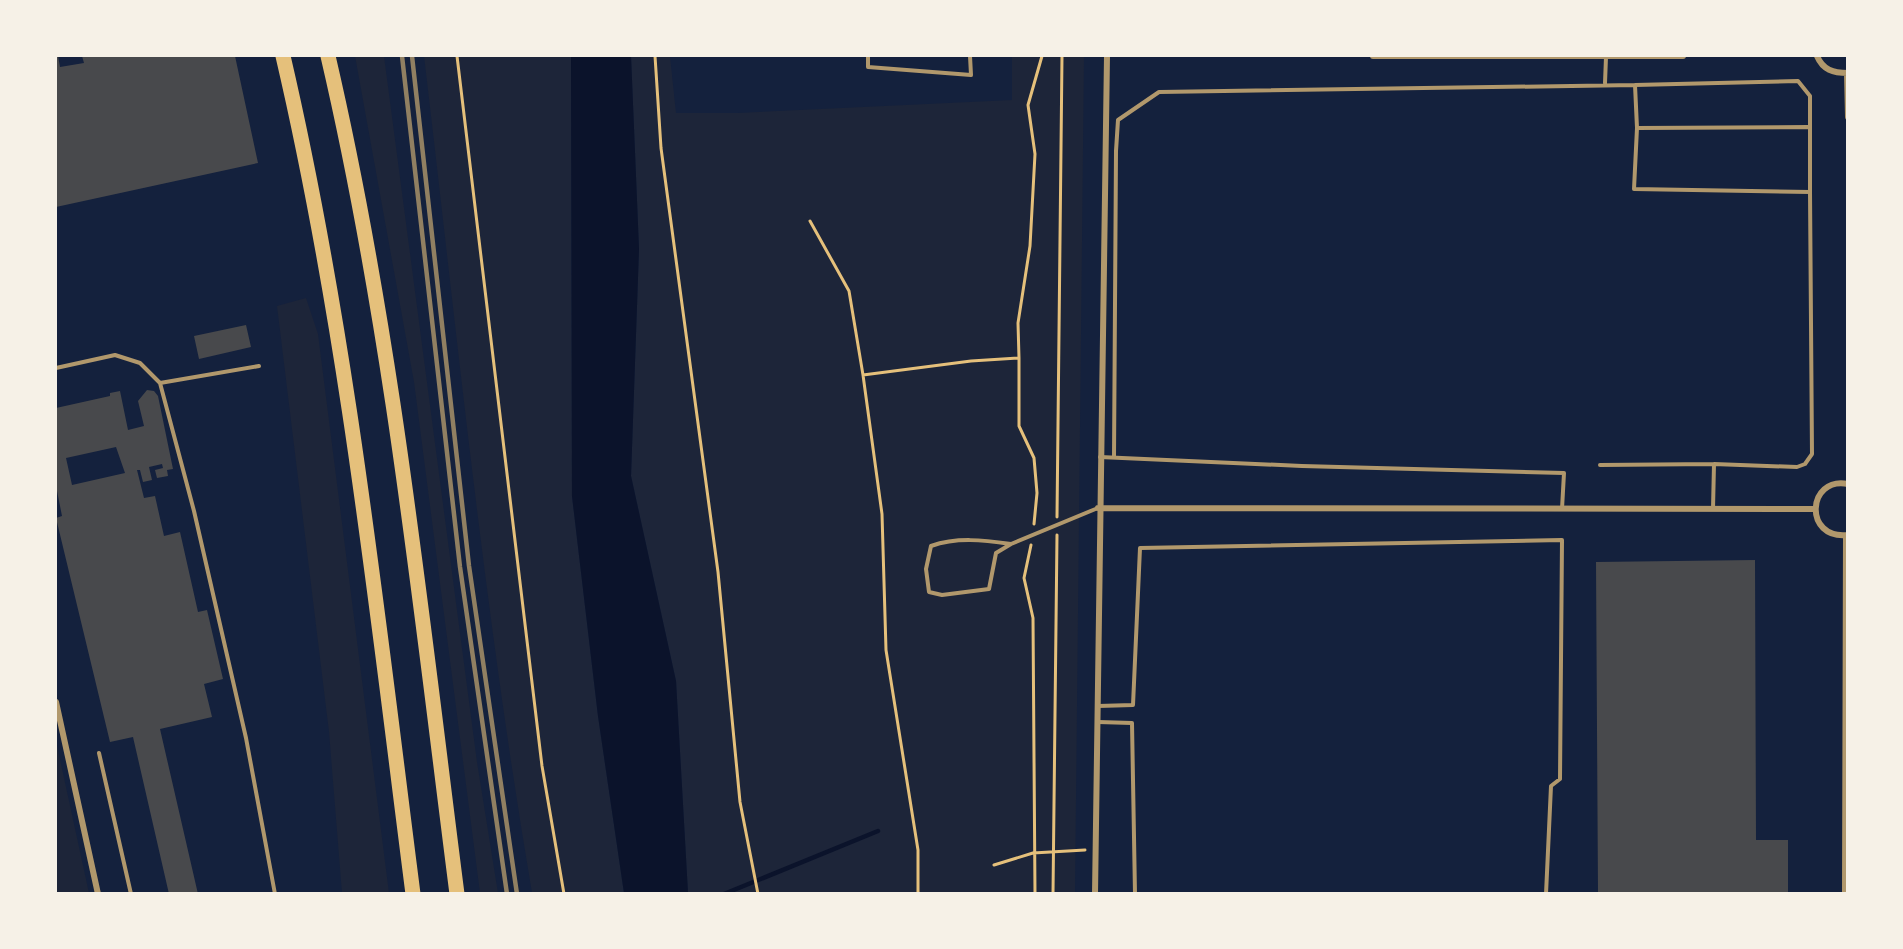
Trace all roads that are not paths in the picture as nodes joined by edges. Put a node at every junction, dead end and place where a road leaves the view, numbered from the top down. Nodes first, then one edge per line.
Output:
1 (283, 56) edge
2 (328, 56) edge
3 (868, 56) edge
4 (970, 56) edge
5 (1107, 56) edge
6 (1373, 56) edge
7 (1683, 56) edge
8 (1817, 56) edge
9 (1606, 57) edge
10 (1847, 73) edge
11 (1605, 83) junction
12 (1635, 85) junction
13 (1848, 117) edge
14 (1808, 127) junction
15 (1637, 128) junction
16 (1810, 192) junction
17 (259, 366) dead end
18 (56, 368) edge
19 (160, 383) junction
20 (1100, 457) junction
21 (1114, 457) junction
22 (1714, 464) junction
23 (1600, 465) dead end
24 (1848, 484) edge
25 (1098, 508) junction
26 (1713, 509) junction
27 (1815, 509) junction
28 (1562, 510) junction
29 (1847, 536) edge
30 (1011, 544) junction
31 (56, 702) edge
32 (1098, 706) junction
33 (1098, 722) junction
34 (99, 753) dead end
35 (98, 894) edge
36 (130, 894) edge
37 (275, 894) edge
38 (413, 894) edge
39 (457, 894) edge
40 (1095, 894) edge
41 (1135, 894) edge
42 (1546, 894) edge
43 (1845, 894) edge

1 - 38 highway
2 - 39 highway
3 - 4 lane
5 - 20 street
6 - 9 street
7 - 9 street
8 - 10 street
9 - 11 lane
10 - 13 street
11 - 12 lane
11 - 21 lane
12 - 14 lane
12 - 15 lane
14 - 15 lane
14 - 16 lane
15 - 16 lane
16 - 22 lane
17 - 19 lane
18 - 19 lane
19 - 37 lane
20 - 21 lane
20 - 25 street
21 - 28 lane
22 - 23 lane
22 - 26 lane
24 - 27 street
25 - 28 street
25 - 30 lane
25 - 32 street
26 - 27 street
26 - 28 street
27 - 29 street
29 - 43 street
30 - 30 lane
31 - 35 street
32 - 33 street
32 - 42 lane
33 - 40 street
33 - 41 lane
34 - 36 lane

